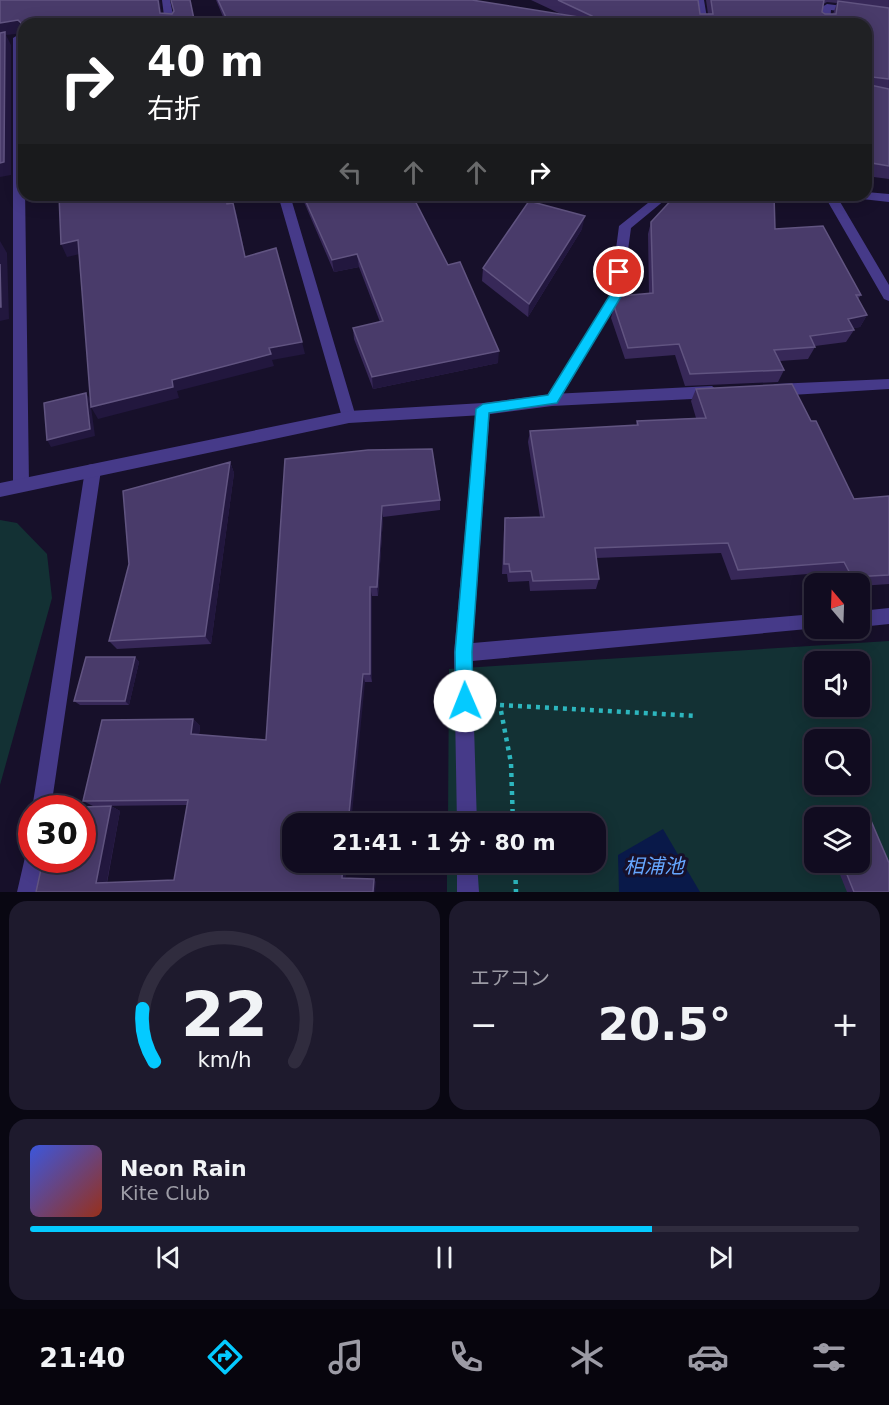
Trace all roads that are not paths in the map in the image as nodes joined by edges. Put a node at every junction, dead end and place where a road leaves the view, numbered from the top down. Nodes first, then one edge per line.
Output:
1 (166, 0) edge
2 (700, 0) edge
3 (889, 15) edge
4 (169, 18) edge
5 (702, 18) edge
6 (826, 18) edge
7 (17, 39) edge
8 (18, 150) edge
9 (872, 196) edge
10 (889, 198) edge
11 (18, 201) edge
12 (286, 201) edge
13 (657, 201) edge
14 (834, 201) edge
15 (889, 296) edge
16 (889, 384) edge
17 (761, 390) edge
18 (727, 392) edge
19 (552, 400) junction
20 (483, 409) junction
21 (350, 417) junction
22 (93, 470) junction
23 (21, 485) junction
24 (0, 490) edge
25 (889, 616) edge
26 (870, 618) edge
27 (804, 623) edge
28 (464, 652) junction
29 (43, 795) edge
30 (467, 813) edge
31 (31, 873) edge
32 (467, 873) edge
33 (28, 892) edge
34 (468, 892) edge

1 - 4 street
2 - 5 street
3 - 6 street
7 - 8 street
9 - 10 street
11 - 23 street
12 - 21 street
13 - 19 street
14 - 15 street
16 - 17 street
18 - 19 street
19 - 20 street
20 - 21 street
20 - 28 street
21 - 22 street
22 - 23 street
22 - 29 street
23 - 24 street
25 - 26 street
27 - 28 street
28 - 30 street
31 - 33 street
32 - 34 street

